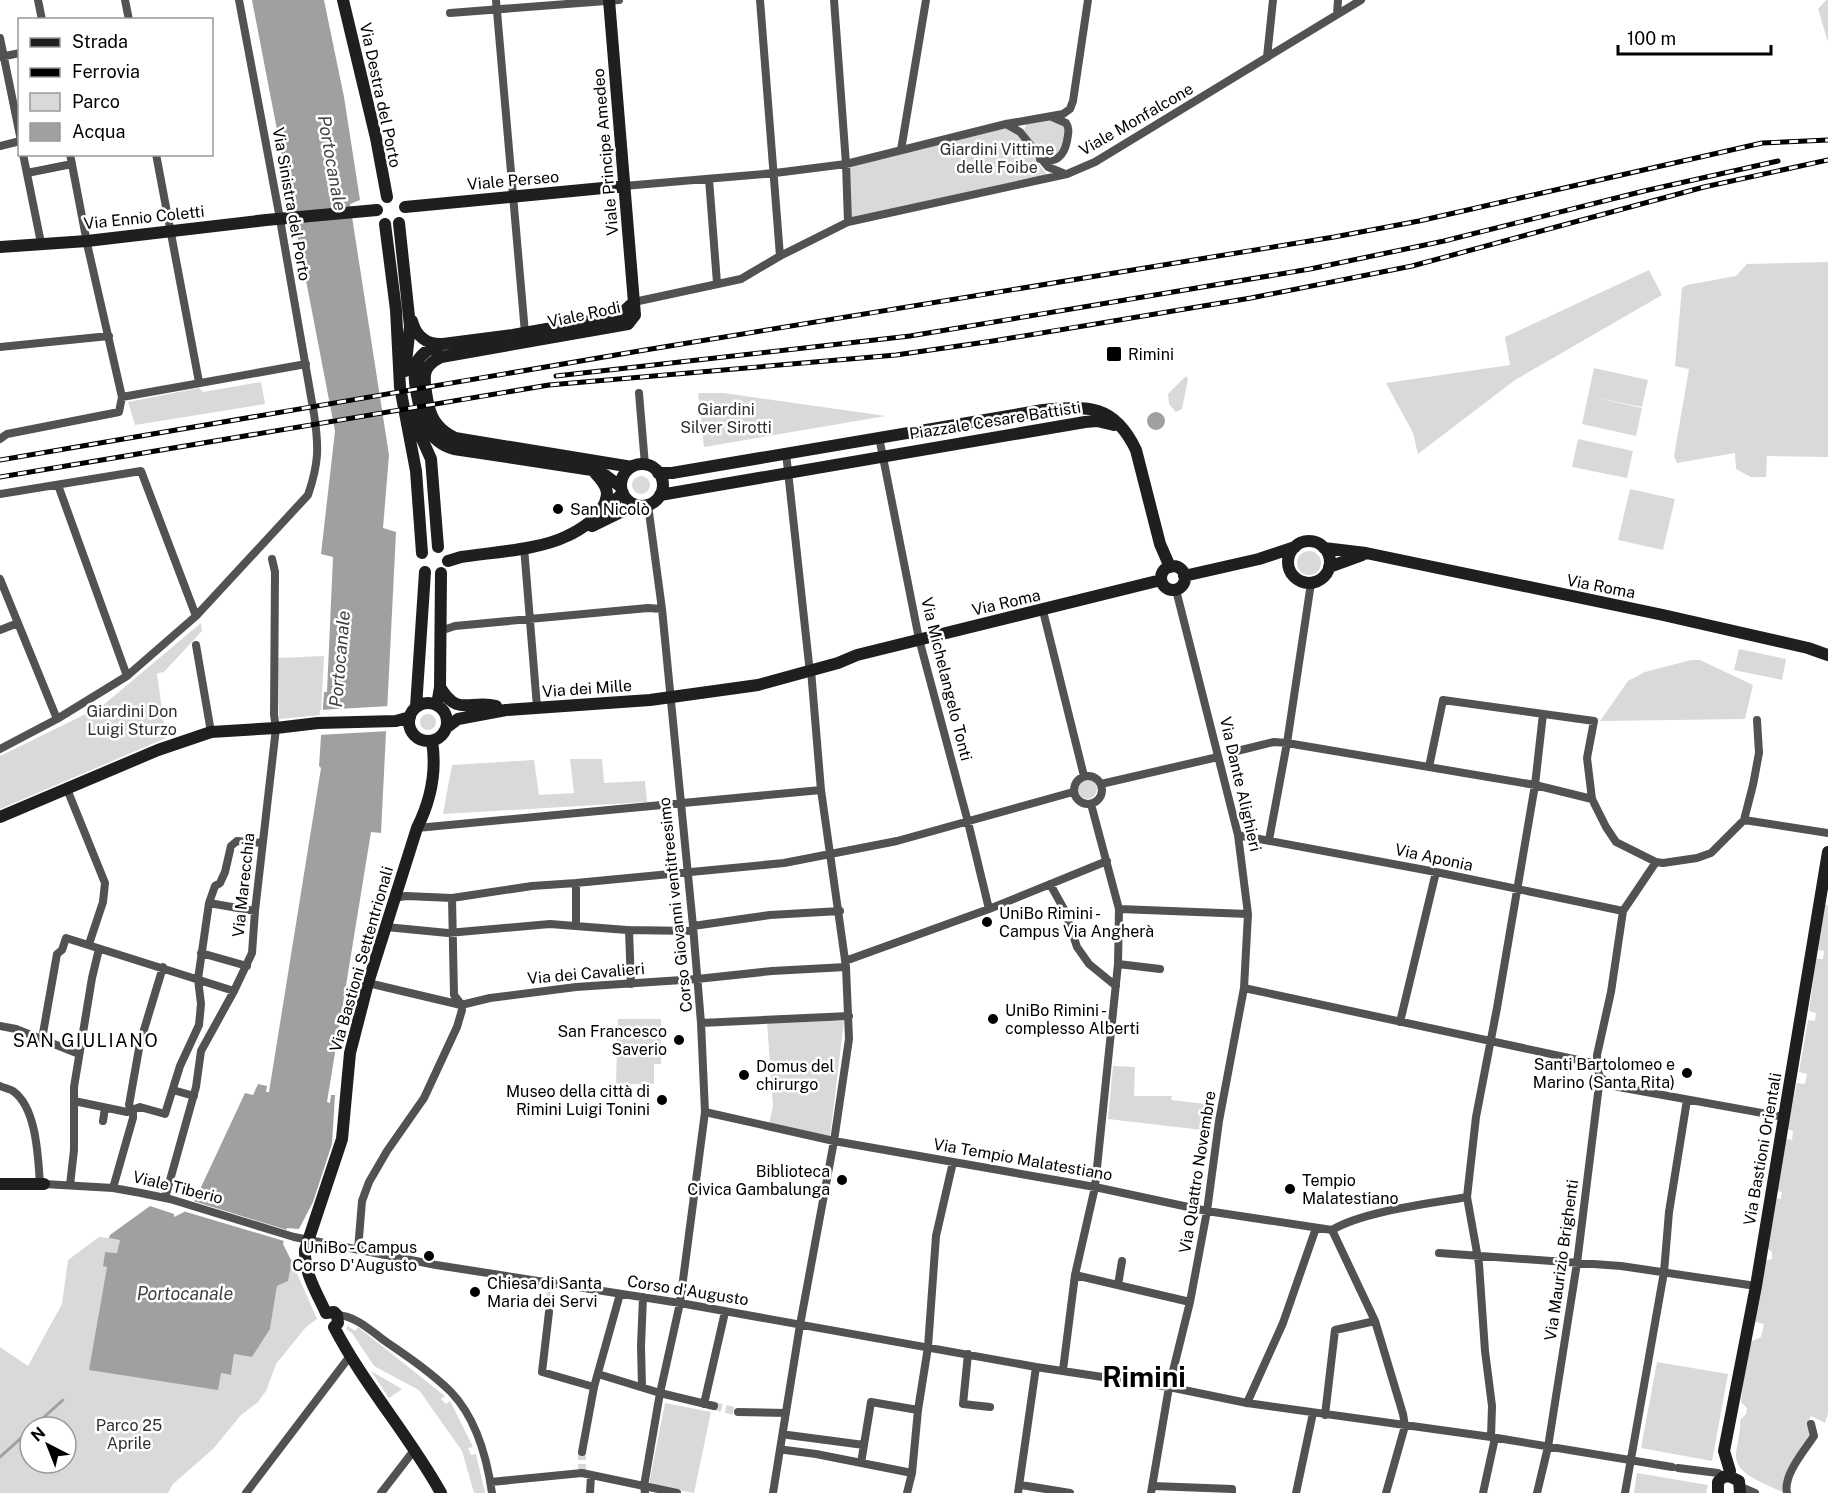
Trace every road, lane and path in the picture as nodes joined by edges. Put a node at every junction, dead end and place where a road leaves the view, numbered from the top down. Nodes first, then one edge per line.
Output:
1 (38, 0) edge
2 (125, 0) edge
3 (239, 0) edge
4 (343, 0) edge
5 (612, 0) edge
6 (760, 0) edge
7 (834, 0) edge
8 (926, 0) edge
9 (1088, 0) edge
10 (1274, 0) edge
11 (1338, 0) edge
12 (1361, 0) edge
13 (496, 5) edge
14 (450, 13) dead end
15 (1336, 14) junction
16 (42, 18) edge
17 (129, 18) edge
18 (0, 38) edge
19 (18, 53) edge
20 (2, 57) edge
21 (1267, 57) junction
22 (17, 115) edge
23 (1047, 116) junction
24 (1025, 120) junction
25 (1006, 124) junction
26 (1020, 132) junction
27 (18, 142) edge
28 (0, 146) edge
29 (901, 150) junction
30 (23, 156) edge
31 (70, 156) edge
32 (156, 156) edge
33 (1040, 159) junction
34 (72, 164) junction
35 (846, 164) junction
36 (775, 173) junction
37 (27, 174) junction
38 (1067, 174) junction
39 (709, 179) junction
40 (624, 186) junction
41 (515, 196) junction
42 (387, 197) junction
43 (405, 207) junction
44 (377, 210) junction
45 (286, 219) junction
46 (848, 222) junction
47 (399, 223) junction
48 (385, 224) junction
49 (171, 232) junction
50 (87, 240) junction
51 (41, 243) junction
52 (0, 247) edge
53 (780, 256) junction
54 (717, 283) junction
55 (634, 302) junction
56 (410, 313) junction
57 (525, 333) junction
58 (109, 336) junction
59 (443, 344) junction
60 (0, 346) edge
61 (306, 364) junction
62 (199, 382) junction
63 (403, 386) junction
64 (639, 393) dead end
65 (122, 398) junction
66 (879, 437) junction
67 (0, 439) edge
68 (1130, 439) junction
69 (451, 448) junction
70 (786, 453) junction
71 (882, 455) junction
72 (645, 465) junction
73 (632, 467) junction
74 (432, 469) junction
75 (592, 470) junction
76 (788, 472) junction
77 (658, 473) junction
78 (58, 485) junction
79 (622, 490) junction
80 (0, 495) edge
81 (660, 495) junction
82 (635, 505) junction
83 (648, 505) junction
84 (599, 515) junction
85 (579, 530) junction
86 (263, 545) junction
87 (438, 547) junction
88 (524, 547) junction
89 (1295, 547) junction
90 (1324, 548) junction
91 (422, 553) junction
92 (1366, 554) junction
93 (1259, 559) junction
94 (448, 561) junction
95 (1170, 567) junction
96 (1329, 567) junction
97 (1290, 571) junction
98 (425, 572) junction
99 (441, 573) junction
100 (1184, 576) junction
101 (0, 579) edge
102 (1161, 580) junction
103 (1311, 583) junction
104 (1176, 590) junction
105 (662, 609) junction
106 (1043, 611) junction
107 (196, 616) junction
108 (530, 619) junction
109 (18, 623) junction
110 (0, 630) edge
111 (440, 631) junction
112 (919, 639) junction
113 (196, 645) dead end
114 (1828, 655) edge
115 (810, 667) junction
116 (128, 676) junction
117 (440, 687) junction
118 (669, 697) junction
119 (537, 707) junction
120 (440, 708) junction
121 (506, 710) junction
122 (413, 712) junction
123 (1543, 714) junction
124 (57, 719) junction
125 (1757, 720) dead end
126 (396, 721) junction
127 (276, 728) junction
128 (446, 728) junction
129 (411, 731) junction
130 (211, 732) junction
131 (432, 741) junction
132 (1287, 743) junction
133 (0, 749) edge
134 (1233, 753) dead end
135 (1218, 757) junction
136 (1429, 767) junction
137 (1084, 776) junction
138 (1101, 784) junction
139 (1535, 785) junction
140 (67, 789) junction
141 (821, 790) junction
142 (1073, 792) junction
143 (1592, 799) junction
144 (680, 804) junction
145 (1091, 804) junction
146 (0, 817) edge
147 (1744, 820) junction
148 (968, 822) junction
149 (417, 828) junction
150 (1828, 833) edge
151 (1238, 835) junction
152 (1269, 840) junction
153 (262, 843) junction
154 (1828, 852) edge
155 (831, 855) junction
156 (1107, 861) junction
157 (1656, 862) junction
158 (1436, 872) junction
159 (687, 873) junction
160 (576, 883) junction
161 (1050, 884) junction
162 (1516, 890) junction
163 (400, 893) junction
164 (452, 898) junction
165 (208, 903) junction
166 (988, 909) junction
167 (1119, 909) junction
168 (255, 911) junction
169 (840, 911) junction
170 (1623, 911) junction
171 (1248, 914) junction
172 (576, 926) junction
173 (386, 927) junction
174 (693, 929) junction
175 (629, 930) junction
176 (452, 932) junction
177 (88, 944) junction
178 (99, 949) junction
179 (201, 953) junction
180 (845, 964) junction
181 (1118, 964) junction
182 (247, 966) junction
183 (163, 967) junction
184 (1160, 969) dead end
185 (198, 979) junction
186 (697, 979) junction
187 (368, 983) junction
188 (631, 984) junction
189 (1116, 986) junction
190 (1244, 988) junction
191 (234, 991) junction
192 (461, 1005) junction
193 (849, 1016) junction
194 (1400, 1022) junction
195 (702, 1023) junction
196 (0, 1026) edge
197 (42, 1039) junction
198 (194, 1040) junction
199 (1491, 1042) junction
200 (205, 1043) junction
201 (79, 1054) junction
202 (1598, 1070) junction
203 (0, 1086) edge
204 (173, 1090) junction
205 (194, 1096) junction
206 (1687, 1100) junction
207 (74, 1101) junction
208 (105, 1108) junction
209 (133, 1111) junction
210 (705, 1112) junction
211 (1784, 1117) junction
212 (103, 1121) dead end
213 (834, 1141) junction
214 (953, 1162) junction
215 (0, 1184) edge
216 (42, 1184) junction
217 (70, 1185) junction
218 (1095, 1186) junction
219 (113, 1188) junction
220 (1467, 1197) junction
221 (165, 1198) junction
222 (1207, 1210) junction
223 (1316, 1227) junction
224 (1332, 1230) junction
225 (308, 1239) junction
226 (358, 1250) junction
227 (1439, 1252) dead end
228 (1477, 1255) junction
229 (1122, 1261) dead end
230 (1577, 1263) junction
231 (1664, 1272) junction
232 (1075, 1275) junction
233 (1118, 1285) junction
234 (1756, 1286) junction
235 (620, 1294) junction
236 (644, 1297) junction
237 (1190, 1302) junction
238 (680, 1303) junction
239 (549, 1312) tunnel mouth
240 (725, 1312) junction
241 (332, 1318) junction
242 (1375, 1321) junction
243 (800, 1325) junction
244 (928, 1347) junction
245 (968, 1354) junction
246 (350, 1356) junction
247 (1036, 1367) junction
248 (1063, 1370) junction
249 (598, 1374) junction
250 (594, 1387) junction
251 (642, 1388) junction
252 (1170, 1388) junction
253 (660, 1393) junction
254 (1247, 1403) junction
255 (704, 1404) junction
256 (714, 1406) tunnel mouth
257 (990, 1407) dead end
258 (918, 1410) junction
259 (739, 1412) tunnel mouth
260 (786, 1413) junction
261 (1313, 1413) junction
262 (1325, 1415) junction
263 (1811, 1424) dead end
264 (1405, 1426) junction
265 (788, 1435) dead end
266 (1493, 1437) junction
267 (864, 1445) junction
268 (1548, 1447) junction
269 (415, 1449) junction
270 (785, 1450) dead end
271 (582, 1452) tunnel mouth
272 (1632, 1460) junction
273 (861, 1463) junction
274 (588, 1473) junction
275 (912, 1473) junction
276 (1723, 1474) junction
277 (490, 1482) junction
278 (1020, 1489) edge
279 (644, 1490) edge
280 (1152, 1490) edge
281 (1740, 1490) edge
282 (246, 1493) edge
283 (381, 1493) edge
284 (441, 1493) edge
285 (492, 1493) edge
286 (590, 1493) edge
287 (678, 1493) edge
288 (773, 1493) edge
289 (907, 1493) edge
290 (1070, 1493) edge
291 (1232, 1493) edge
292 (1296, 1493) edge
293 (1386, 1493) edge
294 (1483, 1493) edge
295 (1537, 1493) edge
296 (1625, 1493) edge
297 (1718, 1493) edge
298 (1755, 1493) edge
299 (1787, 1493) edge

1 - 16 street
2 - 17 street
3 - 45 street, Via Sinistra del Porto
4 - 42 street, Via Destra del Porto
5 - 13 street
5 - 40 street, Viale Principe Amedeo
6 - 36 street
7 - 35 street
8 - 29 street
9 - 23 street
10 - 21 street
11 - 15 street
12 - 15 street, Viale Monfalcone
13 - 14 street
13 - 41 street
15 - 21 street, Viale Monfalcone
18 - 20 street
19 - 20 street
20 - 22 street
21 - 38 street, Viale Monfalcone
23 - 24 street
23 - 33 street
24 - 25 street
24 - 26 street
25 - 26 street
25 - 29 street
26 - 33 street
27 - 28 street
29 - 35 street
30 - 37 street
31 - 34 street
32 - 49 street
33 - 38 street
34 - 37 street
34 - 50 street
35 - 36 street
35 - 46 street
36 - 39 street
36 - 53 street
37 - 51 street
38 - 46 street, Viale Monfalcone
39 - 40 street
39 - 54 street
40 - 41 street, Viale Perseo
40 - 55 street, Viale Principe Amedeo
41 - 43 street, Viale Perseo
41 - 57 street
42 - 43 street
42 - 44 street
43 - 47 street
44 - 45 street, Via Ennio Coletti
44 - 48 street
45 - 49 street, Via Ennio Coletti
45 - 61 street, Via Sinistra del Porto
46 - 53 street, Viale Monfalcone
47 - 48 street
47 - 56 street
48 - 63 street
49 - 50 street, Via Ennio Coletti
49 - 62 street
50 - 51 street, Via Ennio Coletti
50 - 58 street
51 - 52 street, Via Ennio Coletti
53 - 54 street, Viale Monfalcone
54 - 55 street, Viale Monfalcone
55 - 57 street, Viale Rodi
55 - 73 street, Viale Rodi
56 - 59 street
56 - 63 street
57 - 59 street, Viale Rodi
58 - 60 street
58 - 65 street
59 - 69 street
61 - 62 street
61 - 86 street, Via Sinistra del Porto
62 - 65 street
63 - 74 street
63 - 91 street
64 - 72 street
65 - 67 street
66 - 68 street, Piazzale Cesare Battisti
66 - 70 street, Piazzale Cesare Battisti
66 - 71 street
68 - 71 street, Piazzale Cesare Battisti
68 - 95 street
69 - 74 street
69 - 75 street
70 - 76 street
70 - 77 street, Piazzale Cesare Battisti
71 - 76 street, Piazzale Cesare Battisti
71 - 112 street, Via Michelangelo Tonti
72 - 73 street
72 - 77 street
73 - 79 street
74 - 87 street
75 - 79 street
75 - 84 street
76 - 81 street, Piazzale Cesare Battisti
76 - 115 street
77 - 81 street
78 - 80 street
78 - 107 street
78 - 116 street
79 - 82 street
79 - 84 street
81 - 83 street
82 - 83 street
82 - 85 street
83 - 105 street, Corso Giovanni ventitreesimo
84 - 85 street
85 - 88 street
86 - 107 street, Via Sinistra del Porto
86 - 127 street, Via Marecchia
87 - 91 street
87 - 94 street
88 - 94 street
88 - 108 street
89 - 90 street
89 - 93 street
89 - 97 street
90 - 92 street, Via Roma
90 - 96 street
91 - 98 street
92 - 96 street
92 - 114 street, Via Roma
93 - 97 street
93 - 100 street
94 - 99 street
95 - 100 street
95 - 102 street
96 - 103 street
97 - 103 street
98 - 99 street
98 - 122 street
99 - 111 street
100 - 104 street
101 - 109 street
102 - 104 street
102 - 106 street, Via Roma
103 - 132 street
104 - 135 street, Via Dante Alighieri
105 - 108 street
105 - 118 street, Corso Giovanni ventitreesimo
106 - 112 street, Via Roma
106 - 137 street
107 - 116 street, Via Sinistra del Porto
108 - 111 street
108 - 119 street
109 - 110 street
109 - 124 street
111 - 117 street
112 - 115 street, Via Roma
112 - 148 street, Via Michelangelo Tonti
113 - 130 street
115 - 118 street, Via Roma
115 - 141 street
116 - 124 street, Via Sinistra del Porto
117 - 120 street
117 - 121 street, Via dei Mille
118 - 119 street, Via dei Mille
118 - 144 street, Corso Giovanni ventitreesimo
119 - 121 street, Via dei Mille
120 - 121 street, Via dei Mille
120 - 122 street
120 - 128 street
121 - 128 street, Via dei Mille
122 - 126 street
122 - 129 street
123 - 136 street
123 - 139 street
123 - 143 street
124 - 133 street, Via Sinistra del Porto
125 - 147 street
126 - 127 street
126 - 129 street
127 - 130 street
127 - 153 street, Via Marecchia
128 - 131 street
129 - 131 street
130 - 140 street
131 - 149 street, Via Bastioni Settentrionali
132 - 134 street
132 - 136 street
132 - 152 street
135 - 138 street
135 - 151 street, Via Dante Alighieri
136 - 139 street
137 - 138 street
137 - 142 street
138 - 145 street
139 - 143 street
139 - 162 street
140 - 146 street
140 - 177 street
141 - 144 street
141 - 155 street
142 - 145 street
142 - 148 street
143 - 157 street
144 - 149 street
144 - 159 street, Corso Giovanni ventitreesimo
145 - 156 street
147 - 150 street
147 - 157 street
148 - 155 street
148 - 166 street, Via Michelangelo Tonti
149 - 163 street, Via Bastioni Settentrionali
151 - 152 street, Via Aponia
151 - 171 street, Via Dante Alighieri
152 - 158 street, Via Aponia
153 - 165 street
153 - 168 street, Via Marecchia
154 - 211 street, Via Bastioni Orientali
155 - 159 street
155 - 169 street
156 - 161 street, Via dei Cavalieri
156 - 167 street
157 - 170 street
158 - 162 street, Via Aponia
158 - 194 street
159 - 160 street
159 - 174 street, Corso Giovanni ventitreesimo
160 - 164 street
160 - 172 street
161 - 166 street, Via dei Cavalieri
161 - 189 street
162 - 170 street, Via Aponia
162 - 199 street
163 - 164 street
163 - 173 street, Via Bastioni Settentrionali
164 - 176 street
165 - 168 street
165 - 179 street
166 - 180 street, Via dei Cavalieri
167 - 171 street
167 - 181 street
168 - 182 street, Via Marecchia
169 - 174 street
169 - 180 street
170 - 202 street, Via Maurizio Brighenti
171 - 190 street, Via Dante Alighieri
172 - 175 street
172 - 176 street
173 - 176 street
173 - 187 street, Via Bastioni Settentrionali
174 - 175 street
174 - 186 street, Corso Giovanni ventitreesimo
175 - 188 street
176 - 192 street
177 - 178 street
177 - 197 street
178 - 183 street
178 - 201 street
179 - 182 street
179 - 185 street
180 - 186 street, Via dei Cavalieri
180 - 193 street
181 - 184 street
181 - 189 street
182 - 191 street, Via Marecchia
183 - 185 street
183 - 209 street
185 - 191 street
185 - 198 street
186 - 188 street, Via dei Cavalieri
186 - 195 street, Corso Giovanni ventitreesimo
187 - 192 street, Via dei Cavalieri
187 - 225 street, Via Bastioni Settentrionali
188 - 192 street, Via dei Cavalieri
189 - 218 street
190 - 194 street
190 - 222 street, Via Quattro Novembre
191 - 200 street, Via Marecchia
192 - 226 street
193 - 195 street
193 - 213 street
194 - 199 street
195 - 210 street, Corso Giovanni ventitreesimo
196 - 197 street
197 - 201 street
198 - 200 street
198 - 204 street
199 - 202 street
199 - 220 street
200 - 205 street, Via Marecchia
201 - 207 street
202 - 206 street
202 - 230 street, Via Maurizio Brighenti
203 - 216 street
204 - 205 street
204 - 209 street
205 - 221 street, Via Marecchia
206 - 211 street
206 - 231 street
207 - 208 street
207 - 217 street
208 - 209 street
208 - 212 street
209 - 219 street
210 - 213 street, Via Tempio Malatestiano
210 - 238 street, Corso Giovanni ventitreesimo
211 - 234 street, Via Bastioni Orientali
213 - 214 street, Via Tempio Malatestiano
213 - 243 street
214 - 218 street, Via Tempio Malatestiano
214 - 244 street
215 - 216 street, Viale Tiberio
216 - 217 street, Viale Tiberio
217 - 219 street, Viale Tiberio
218 - 222 street, Via Tempio Malatestiano
218 - 232 street
219 - 221 street, Viale Tiberio
220 - 224 street
220 - 228 street
221 - 225 street, Viale Tiberio
222 - 223 street, Via Tempio Malatestiano
222 - 237 street, Via Quattro Novembre
223 - 224 street, Via Tempio Malatestiano
223 - 254 street
224 - 242 street
225 - 226 street, Corso d'Augusto
225 - 241 street, Via Bastioni Settentrionali
226 - 235 street, Corso d'Augusto
227 - 228 street
228 - 230 street
228 - 266 street
229 - 233 street
230 - 231 street
230 - 268 street, Via Maurizio Brighenti
231 - 234 street
231 - 272 street
232 - 233 street
232 - 248 street
233 - 237 street
234 - 276 street, Via Bastioni Orientali
235 - 236 street, Corso d'Augusto
235 - 249 street
236 - 238 street, Corso d'Augusto
236 - 251 street
237 - 252 street, Via Quattro Novembre
238 - 240 street, Corso d'Augusto
238 - 253 street, Corso Giovanni ventitreesimo
239 - 250 street
240 - 243 street, Corso d'Augusto
240 - 255 street
241 - 246 street, Via Bastioni Settentrionali
241 - 277 street
242 - 262 street
242 - 264 street
243 - 244 street, Corso d'Augusto
243 - 260 street
244 - 245 street, Corso d'Augusto
244 - 258 street
245 - 247 street, Corso d'Augusto
245 - 257 street
246 - 269 street, Via Bastioni Settentrionali
246 - 282 street
247 - 248 street, Corso d'Augusto
247 - 278 street
248 - 252 street, Corso d'Augusto
249 - 250 street
249 - 251 street
250 - 271 street
251 - 253 street
252 - 254 street, Corso d'Augusto
252 - 280 street, Via Quattro Novembre
253 - 255 street
253 - 279 street, Corso Giovanni ventitreesimo
254 - 261 street, Corso d'Augusto
255 - 256 street
258 - 267 street
258 - 275 street
259 - 260 street
260 - 288 street
261 - 262 street
261 - 292 street
262 - 264 street
263 - 299 street
264 - 266 street
264 - 293 street
265 - 267 street
266 - 268 street
266 - 294 street
267 - 273 street
268 - 272 street
268 - 295 street, Via Maurizio Brighenti
269 - 283 street
269 - 284 street, Via Bastioni Settentrionali
270 - 273 street
272 - 276 street
272 - 296 street
273 - 275 street
274 - 277 street
274 - 279 street
274 - 286 street
275 - 289 street
276 - 281 street
276 - 297 street
277 - 285 street
278 - 290 street
279 - 287 street
280 - 291 street
281 - 298 street

